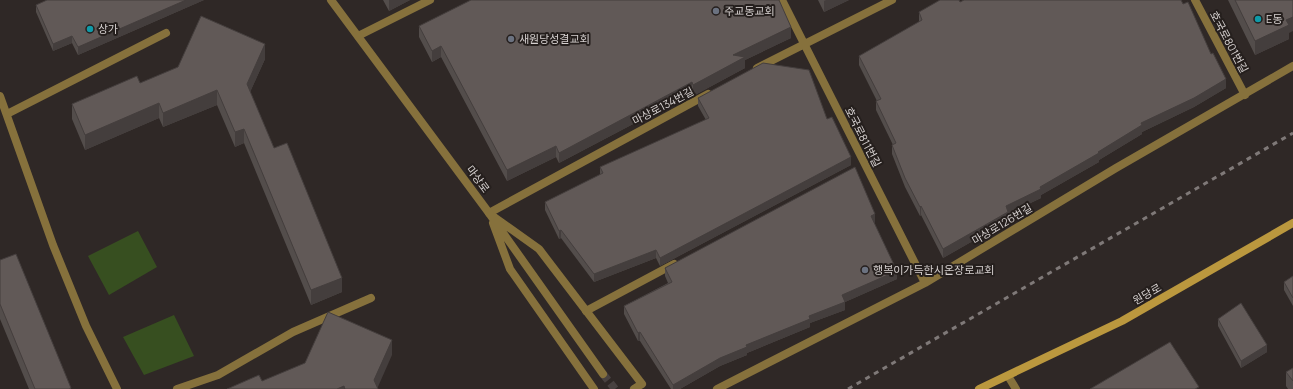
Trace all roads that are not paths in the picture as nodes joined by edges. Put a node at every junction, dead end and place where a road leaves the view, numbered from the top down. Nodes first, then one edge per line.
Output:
1 (331, 0) edge
2 (430, 0) edge
3 (782, 0) edge
4 (892, 0) edge
5 (1195, 0) edge
6 (166, 33) dead end
7 (358, 36) junction
8 (803, 43) junction
9 (1293, 66) edge
10 (748, 73) edge
11 (714, 91) edge
12 (1245, 95) junction
13 (0, 96) edge
14 (6, 114) junction
15 (489, 213) junction
16 (1293, 223) edge
17 (683, 259) edge
18 (925, 283) junction
19 (371, 298) dead end
20 (586, 311) junction
21 (603, 374) tunnel mouth
22 (1008, 376) junction
23 (645, 386) edge
24 (117, 389) edge
25 (177, 389) edge
26 (594, 389) edge
27 (634, 389) edge
28 (717, 389) edge
29 (979, 389) edge
30 (1016, 389) edge

1 - 7 street, 마상로
2 - 7 street
3 - 8 street, 호국로811번길
4 - 8 street
5 - 12 street, 호국로801번길
6 - 14 street
7 - 15 street, 마상로
8 - 10 street
8 - 18 street, 호국로811번길
9 - 12 street, 마상로126번길
11 - 15 street, 마상로134번길
12 - 18 street, 마상로126번길
13 - 14 street
14 - 24 street
15 - 20 street
15 - 21 street, 마상로
15 - 26 street
16 - 22 main road, 원당로
17 - 20 street
18 - 28 street, 마상로126번길
19 - 25 street
20 - 23 street
22 - 29 main road, 원당로
22 - 30 street
23 - 27 street

